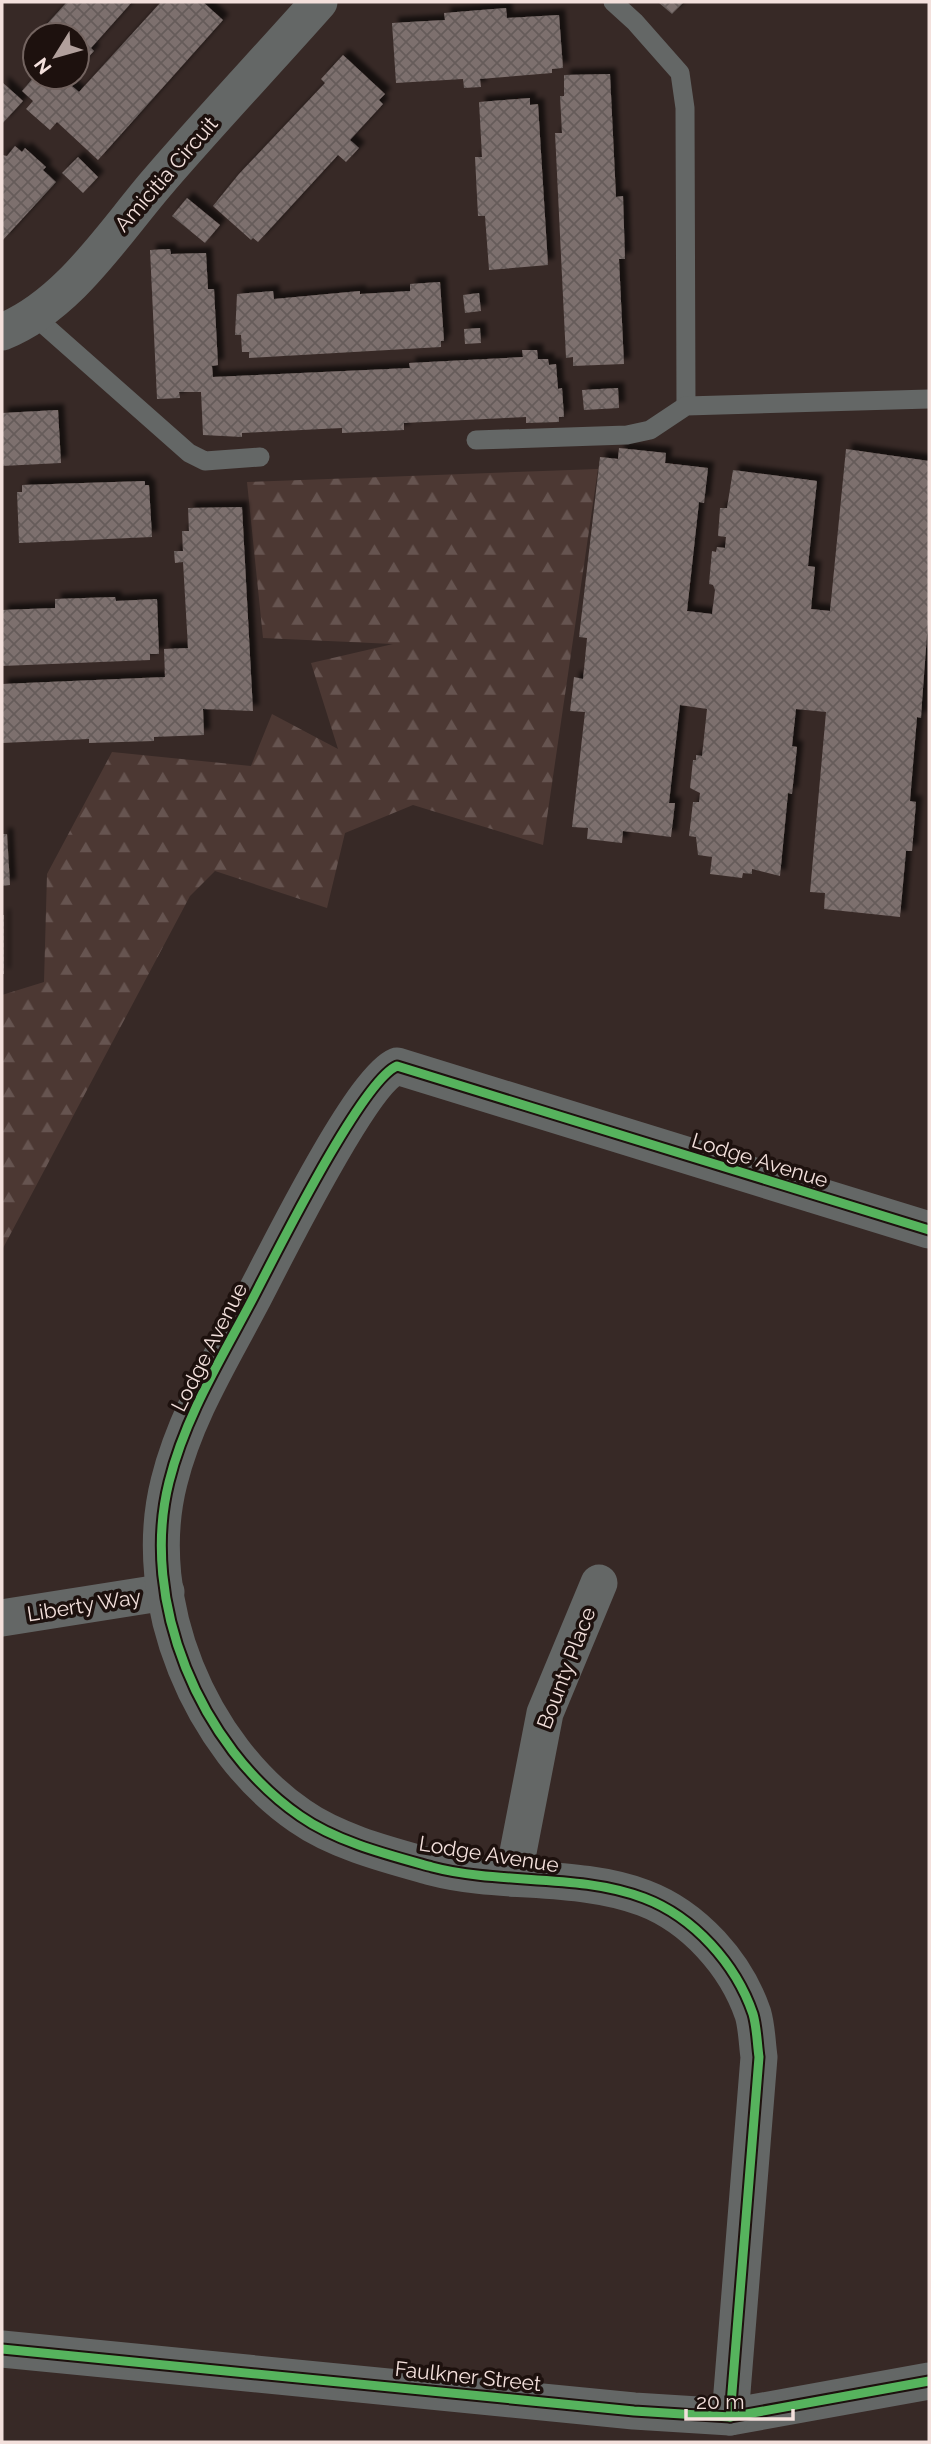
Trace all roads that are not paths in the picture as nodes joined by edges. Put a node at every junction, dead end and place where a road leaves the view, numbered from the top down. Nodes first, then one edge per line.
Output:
1 (319, 2) edge
2 (613, 2) edge
3 (34, 316) junction
4 (2, 332) edge
5 (929, 399) edge
6 (685, 406) junction
7 (476, 440) dead end
8 (260, 457) dead end
9 (929, 1230) edge
10 (599, 1583) dead end
11 (166, 1592) junction
12 (2, 1618) edge
13 (513, 1878) junction
14 (2, 2349) edge
15 (929, 2381) edge
16 (730, 2417) junction

1 - 3 street, Amicitia Circuit
2 - 6 lane
3 - 4 street, Amicitia Circuit
3 - 8 lane
5 - 6 lane
6 - 7 lane
9 - 11 street, Lodge Avenue
10 - 13 street, Bounty Place
11 - 12 street, Liberty Way
11 - 13 street, Lodge Avenue
13 - 16 street, Lodge Avenue
14 - 16 street, Faulkner Street
15 - 16 street, Faulkner Street

